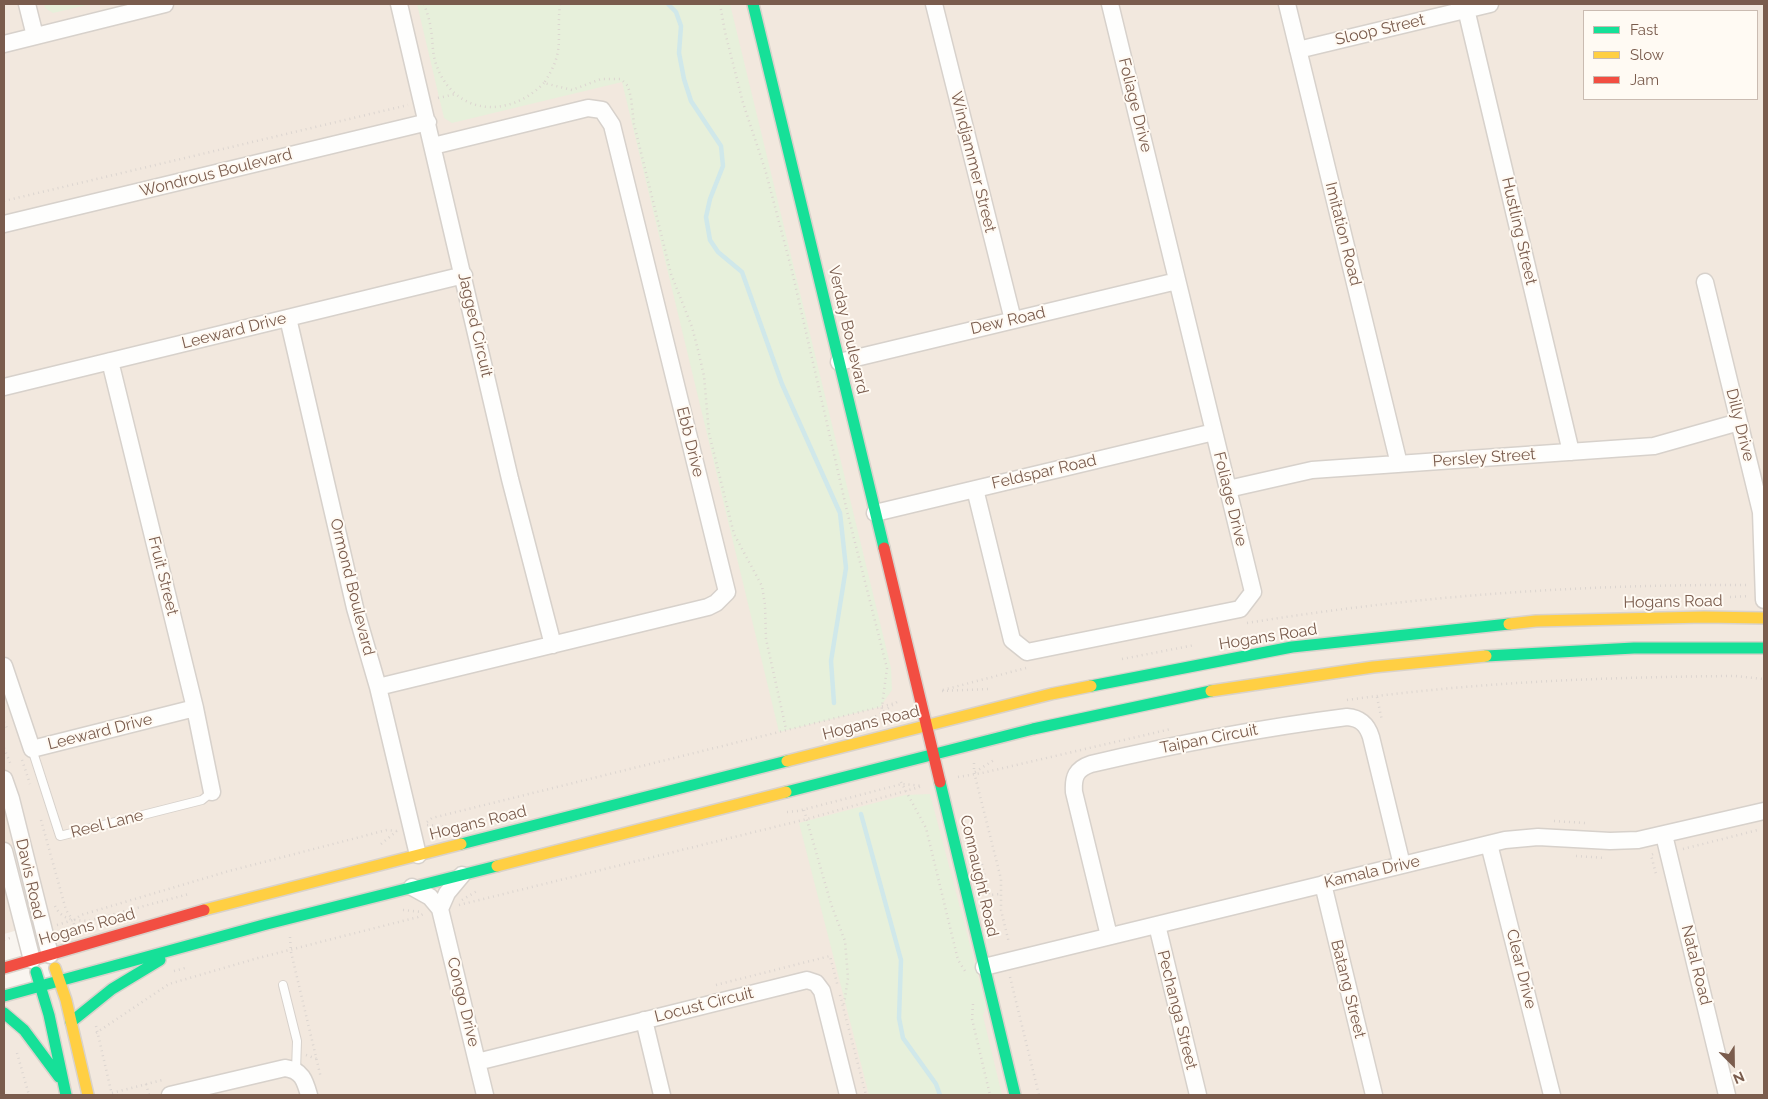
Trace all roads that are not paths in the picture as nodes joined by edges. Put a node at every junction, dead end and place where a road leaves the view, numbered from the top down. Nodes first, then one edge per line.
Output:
1 (27, 4) edge
2 (165, 4) edge
3 (399, 4) edge
4 (753, 4) edge
5 (934, 4) edge
6 (1110, 4) edge
7 (1288, 4) edge
8 (1490, 4) edge
9 (1466, 10) junction
10 (35, 36) junction
11 (4, 44) edge
12 (1298, 50) junction
13 (428, 122) junction
14 (433, 146) junction
15 (4, 224) edge
16 (464, 275) junction
17 (1177, 281) junction
18 (1705, 282) dead end
19 (288, 318) junction
20 (1013, 320) junction
21 (110, 361) junction
22 (839, 362) junction
23 (4, 387) edge
24 (1740, 422) junction
25 (1214, 432) junction
26 (1571, 452) junction
27 (1399, 464) junction
28 (974, 489) junction
29 (1228, 489) junction
30 (875, 513) junction
31 (1764, 600) edge
32 (1764, 618) edge
33 (553, 645) junction
34 (1764, 648) edge
35 (912, 664) joint
36 (4, 666) edge
37 (378, 687) junction
38 (195, 708) junction
39 (926, 726) junction
40 (25, 751) junction
41 (934, 754) junction
42 (4, 779) edge
43 (212, 792) joint
44 (1764, 811) edge
45 (1672, 834) junction
46 (1489, 844) junction
47 (4, 851) edge
48 (418, 855) junction
49 (1402, 865) junction
50 (462, 875) junction
51 (1322, 884) junction
52 (412, 887) junction
53 (441, 909) junction
54 (1157, 924) junction
55 (1109, 936) junction
56 (174, 952) junction
57 (50, 955) junction
58 (32, 960) junction
59 (984, 967) junction
60 (4, 968) edge
61 (59, 980) junction
62 (41, 985) junction
63 (283, 985) dead end
64 (4, 996) edge
65 (4, 1013) edge
66 (644, 1020) junction
67 (71, 1022) junction
68 (477, 1062) junction
69 (296, 1071) junction
70 (65, 1090) edge
71 (88, 1095) edge
72 (170, 1095) edge
73 (309, 1095) edge
74 (485, 1095) edge
75 (662, 1095) edge
76 (848, 1095) edge
77 (1016, 1095) edge
78 (1198, 1095) edge
79 (1374, 1095) edge
80 (1552, 1095) edge
81 (1727, 1095) edge

1 - 10 street
2 - 10 street
3 - 13 street, Jagged Circuit
4 - 22 street, Verday Boulevard
5 - 20 street, Windjammer Street
6 - 17 street, Foliage Drive
7 - 12 street, Imitation Road
8 - 9 street, Sloop Street
9 - 12 street, Sloop Street
9 - 26 street, Hustling Street
10 - 11 street
12 - 27 street, Imitation Road
13 - 14 street, Jagged Circuit
13 - 15 street, Wondrous Boulevard
14 - 16 street, Jagged Circuit
14 - 33 street, Ebb Drive
16 - 19 street, Leeward Drive
16 - 33 street, Jagged Circuit
17 - 20 street, Dew Road
17 - 25 street, Foliage Drive
18 - 24 street, Dilly Drive
19 - 21 street, Leeward Drive
19 - 37 street, Ormond Boulevard
20 - 22 street, Dew Road
21 - 23 street, Leeward Drive
21 - 38 street, Fruit Street
22 - 30 street, Verday Boulevard
24 - 26 street, Persley Street
24 - 31 street, Dilly Drive
25 - 28 street, Feldspar Road
25 - 29 street, Foliage Drive
26 - 27 street, Persley Street
27 - 29 street, Persley Street
28 - 29 street, Foliage Drive
28 - 30 street, Feldspar Road
30 - 35 street, Verday Boulevard
32 - 39 street, Hogans Road
33 - 37 street, Ebb Drive
34 - 41 street
35 - 39 street, Connaught Road
36 - 40 street, Leeward Drive
37 - 48 street, Ormond Boulevard
38 - 40 street, Leeward Drive
38 - 43 street, Fruit Street
39 - 41 street, Connaught Road
39 - 48 street, Hogans Road
40 - 43 lane, Reel Lane
41 - 50 street
41 - 59 street, Connaught Road
42 - 57 street, Davis Road
44 - 45 street, Kamala Drive
45 - 46 street, Kamala Drive
45 - 81 street, Natal Road
46 - 49 street, Kamala Drive
46 - 80 street, Clear Drive
47 - 58 street, Davis Road
48 - 57 street, Hogans Road
49 - 51 street, Kamala Drive
49 - 55 street, Taipan Circuit
50 - 52 street
50 - 53 street
51 - 54 street, Kamala Drive
51 - 79 street, Batang Street
52 - 53 street
52 - 56 street
53 - 68 street, Congo Drive
54 - 55 street, Kamala Drive
54 - 78 street, Pechanga Street
55 - 59 street, Kamala Drive
56 - 61 street
56 - 67 street
57 - 58 street, Hogans Road
57 - 61 street, Davis Road
58 - 60 street, Hogans Road
58 - 62 street, Davis Road
59 - 77 street, Connaught Road
61 - 62 street
61 - 67 street, Davis Road
62 - 64 street
62 - 70 street, Davis Road
63 - 69 lane
65 - 70 street
66 - 68 street, Locust Circuit
66 - 75 street
66 - 76 street, Locust Circuit
67 - 71 street, Davis Road
68 - 74 street, Congo Drive
69 - 72 street
69 - 73 street

